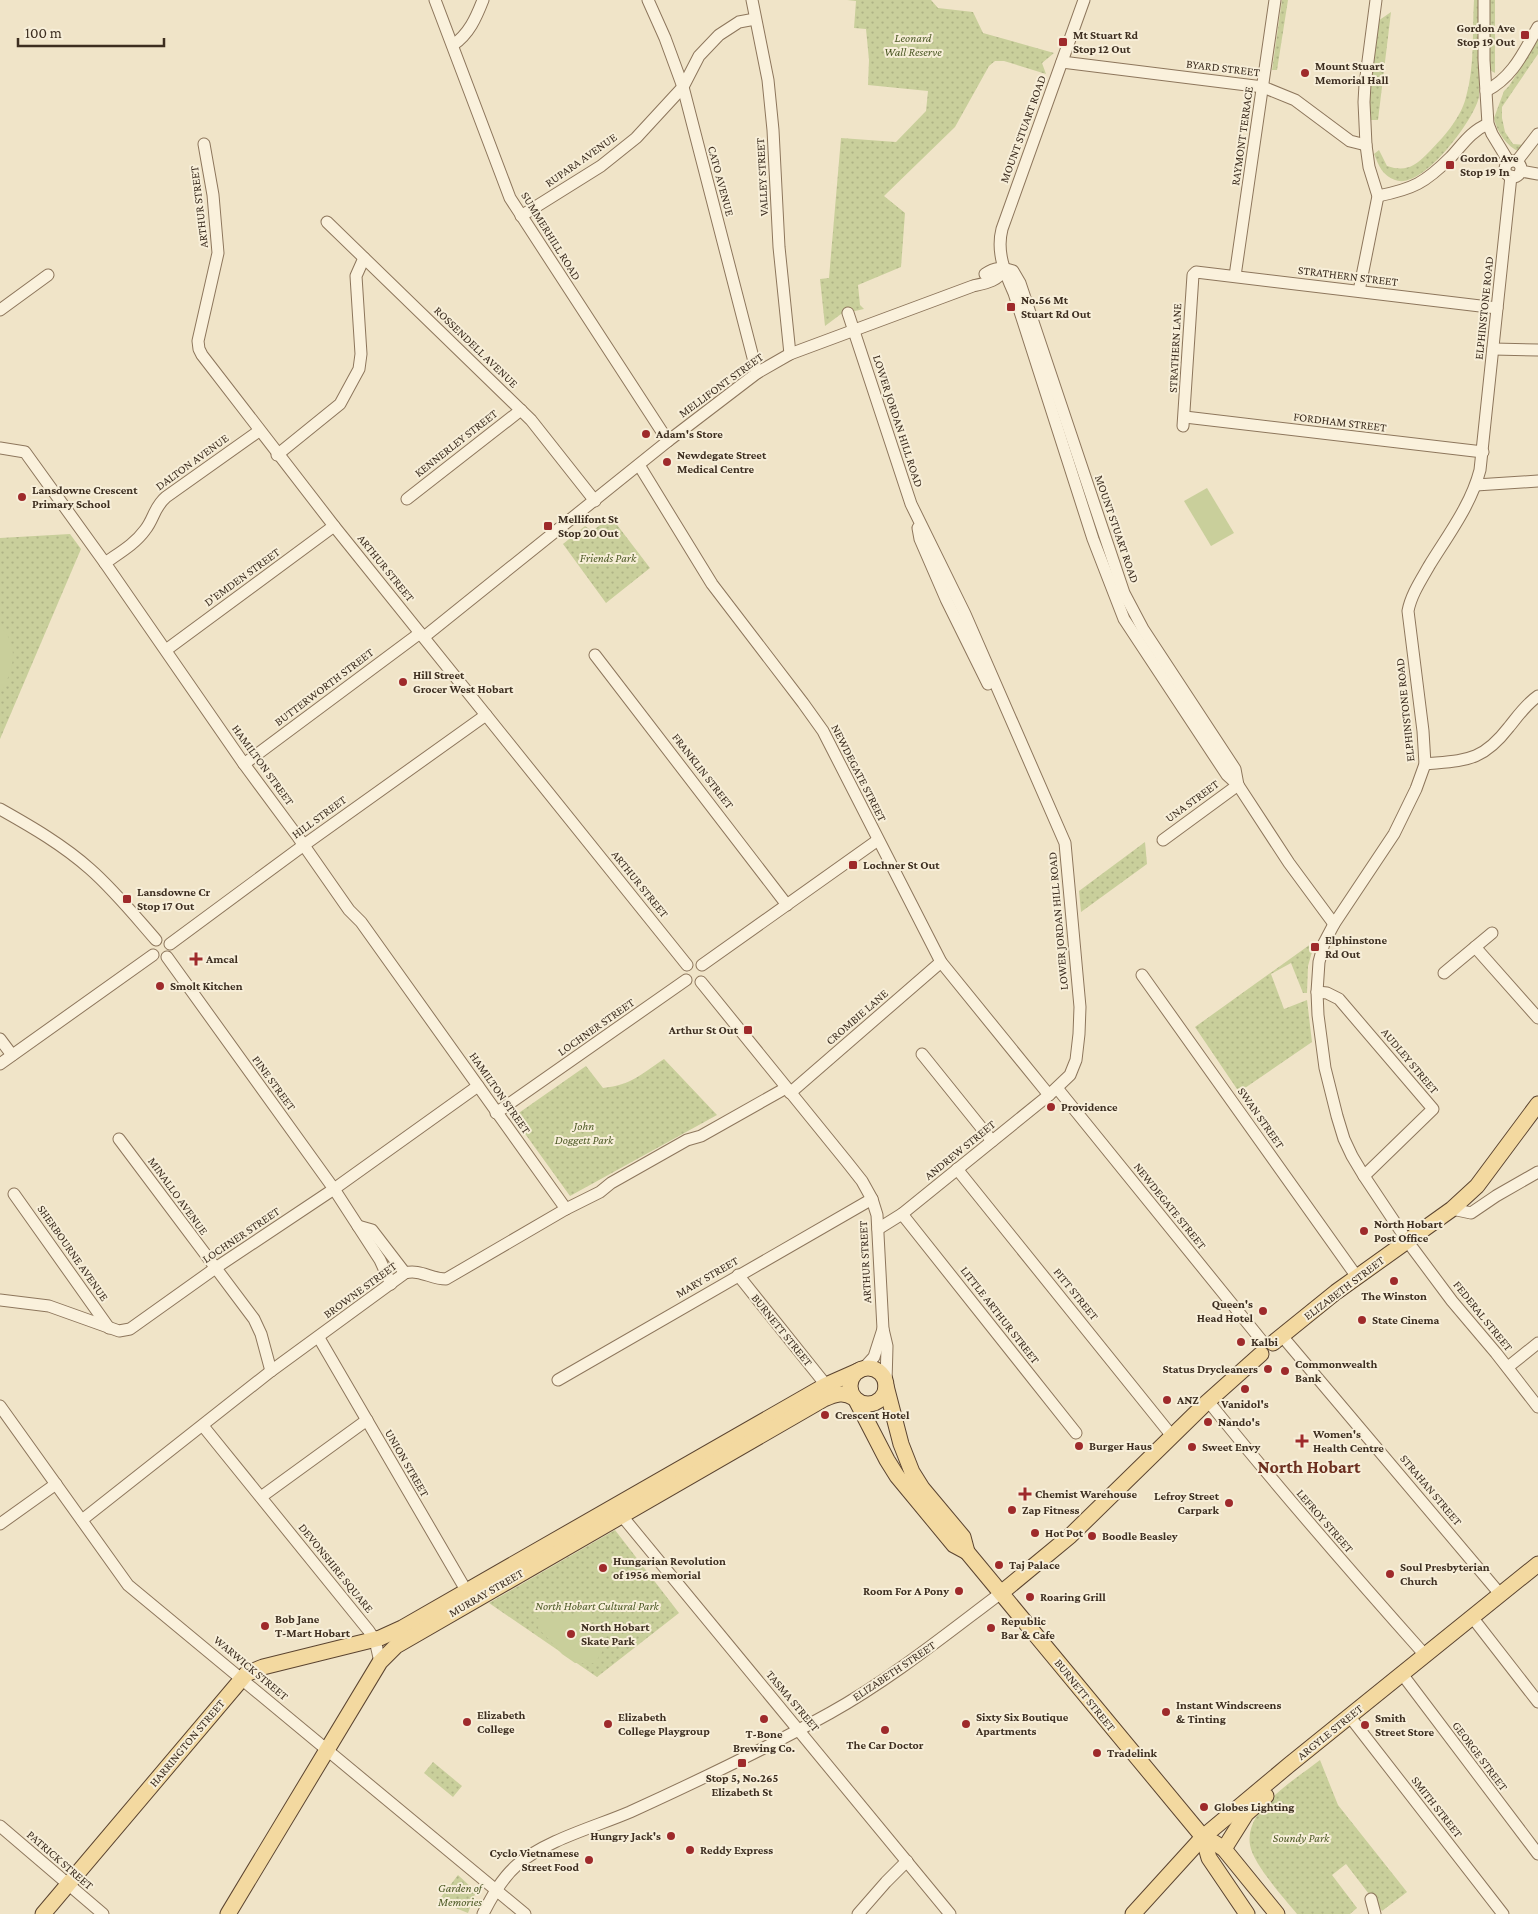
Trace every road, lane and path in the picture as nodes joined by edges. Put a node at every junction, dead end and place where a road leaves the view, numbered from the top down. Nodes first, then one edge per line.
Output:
1 (435, 0) edge
2 (483, 0) edge
3 (648, 0) edge
4 (752, 0) edge
5 (1084, 0) edge
6 (1275, 0) edge
7 (1376, 0) edge
8 (1484, 0) edge
9 (755, 19) junction
10 (1538, 27) edge
11 (453, 45) junction
12 (1062, 62) junction
13 (683, 87) junction
14 (1263, 87) junction
15 (1486, 91) junction
16 (1488, 124) junction
17 (1538, 134) edge
18 (204, 144) dead end
19 (1366, 145) junction
20 (1515, 168) junction
21 (1538, 174) edge
22 (1378, 196) junction
23 (521, 216) junction
24 (327, 222) dead end
25 (999, 240) junction
26 (364, 258) junction
27 (1005, 268) junction
28 (1196, 272) joint
29 (985, 274) junction
30 (48, 275) dead end
31 (1235, 276) junction
32 (973, 286) junction
33 (1359, 291) junction
34 (1497, 308) junction
35 (0, 310) edge
36 (848, 313) dead end
37 (854, 332) junction
38 (1493, 349) junction
39 (1538, 350) edge
40 (790, 354) junction
41 (757, 373) junction
42 (521, 410) junction
43 (1188, 420) joint
44 (259, 430) junction
45 (668, 441) junction
46 (0, 448) edge
47 (1483, 452) junction
48 (277, 455) junction
49 (639, 465) junction
50 (1538, 481) edge
51 (1476, 485) junction
52 (408, 498) dead end
53 (594, 501) junction
54 (334, 526) junction
55 (105, 563) junction
56 (422, 635) junction
57 (166, 650) junction
58 (596, 655) dead end
59 (1538, 696) edge
60 (486, 715) junction
61 (244, 764) junction
62 (1425, 764) junction
63 (1238, 785) junction
64 (0, 809) edge
65 (878, 840) junction
66 (1163, 840) dead end
67 (304, 845) junction
68 (787, 905) junction
69 (1334, 924) junction
70 (1492, 933) dead end
71 (156, 940) junction
72 (170, 944) junction
73 (1475, 947) junction
74 (153, 955) junction
75 (167, 957) junction
76 (941, 962) junction
77 (687, 965) junction
78 (702, 965) junction
79 (1444, 973) dead end
80 (1142, 974) dead end
81 (686, 980) junction
82 (701, 982) junction
83 (1317, 992) junction
84 (1538, 1018) edge
85 (0, 1039) edge
86 (922, 1054) dead end
87 (12, 1055) junction
88 (0, 1064) edge
89 (478, 1086) junction
90 (788, 1090) junction
91 (1053, 1092) junction
92 (1538, 1104) edge
93 (496, 1113) junction
94 (119, 1139) dead end
95 (992, 1141) junction
96 (957, 1169) junction
97 (1538, 1172) edge
98 (1364, 1176) junction
99 (334, 1189) junction
100 (14, 1194) dead end
101 (872, 1199) junction
102 (566, 1209) junction
103 (1452, 1209) junction
104 (902, 1214) junction
105 (358, 1226) junction
106 (878, 1229) junction
107 (1408, 1242) junction
108 (217, 1267) junction
109 (405, 1273) junction
110 (738, 1274) junction
111 (1357, 1277) junction
112 (391, 1284) junction
113 (0, 1300) edge
114 (108, 1328) junction
115 (882, 1329) junction
116 (319, 1338) junction
117 (1269, 1343) junction
118 (1538, 1343) edge
119 (1508, 1367) junction
120 (862, 1370) junction
121 (272, 1371) junction
122 (558, 1380) dead end
123 (886, 1384) junction
124 (826, 1385) junction
125 (855, 1399) junction
126 (1208, 1401) junction
127 (0, 1406) edge
128 (1538, 1407) edge
129 (367, 1420) junction
130 (203, 1426) junction
131 (1076, 1432) dead end
132 (1172, 1436) junction
133 (56, 1484) junction
134 (261, 1497) junction
135 (618, 1511) junction
136 (82, 1520) junction
137 (0, 1524) edge
138 (967, 1552) junction
139 (1538, 1564) edge
140 (1001, 1593) junction
141 (1500, 1594) junction
142 (469, 1596) junction
143 (1472, 1617) junction
144 (375, 1640) junction
145 (1425, 1655) junction
146 (380, 1662) junction
147 (1402, 1674) junction
148 (242, 1678) junction
149 (1538, 1702) edge
150 (1350, 1717) junction
151 (799, 1730) junction
152 (327, 1749) junction
153 (1289, 1765) junction
154 (0, 1826) edge
155 (1202, 1837) junction
156 (1224, 1849) junction
157 (1538, 1854) edge
158 (907, 1862) junction
159 (68, 1885) junction
160 (496, 1890) junction
161 (1370, 1899) dead end
162 (43, 1914) edge
163 (102, 1914) edge
164 (228, 1914) edge
165 (483, 1914) edge
166 (525, 1914) edge
167 (858, 1914) edge
168 (950, 1914) edge
169 (1133, 1914) edge
170 (1247, 1914) edge
171 (1277, 1914) edge
172 (1374, 1914) edge
173 (1503, 1914) edge

1 - 11 street, SUMMERHILL ROAD
2 - 11 street
3 - 13 street, CATO AVENUE
4 - 9 street, VALLEY STREET
5 - 12 street, MOUNT STUART ROAD
6 - 14 street, RAYMONT TERRACE
7 - 19 street
8 - 15 street
9 - 13 street, RUPARA AVENUE
9 - 40 street, VALLEY STREET
10 - 15 street
11 - 23 street, SUMMERHILL ROAD
12 - 14 street, BYARD STREET
12 - 25 street, MOUNT STUART ROAD
13 - 23 street, RUPARA AVENUE
13 - 41 street, CATO AVENUE
14 - 19 street, BYARD STREET
14 - 31 street, RAYMONT TERRACE
15 - 16 street
16 - 20 street
16 - 22 street
17 - 20 street
18 - 44 street, ARTHUR STREET
19 - 22 street
20 - 21 street
20 - 34 street, ELPHINSTONE ROAD
22 - 33 street
23 - 45 street, SUMMERHILL ROAD
24 - 26 street, ROSSENDELL AVENUE
25 - 27 street, MOUNT STUART ROAD
25 - 29 street, MELLIFONT STREET
26 - 42 street, ROSSENDELL AVENUE
26 - 48 street
27 - 29 street, MELLIFONT STREET
27 - 32 street, MELLIFONT STREET
27 - 63 street, MOUNT STUART ROAD
28 - 31 street, STRATHERN STREET
28 - 43 street, STRATHERN LANE
29 - 32 street, MELLIFONT STREET
30 - 35 street
31 - 33 street, STRATHERN STREET
32 - 37 street, MELLIFONT STREET
33 - 34 street, STRATHERN STREET
34 - 38 street, ELPHINSTONE ROAD
36 - 37 street, LOWER JORDAN HILL ROAD
37 - 40 street, MELLIFONT STREET
37 - 91 street, LOWER JORDAN HILL ROAD
38 - 39 street
38 - 47 street, ELPHINSTONE ROAD
40 - 41 street, MELLIFONT STREET
41 - 45 street, MELLIFONT STREET
42 - 52 street, KENNERLEY STREET
42 - 53 street, ROSSENDELL AVENUE
43 - 47 street, FORDHAM STREET
44 - 48 street, ARTHUR STREET
44 - 55 street, DALTON AVENUE
45 - 49 street, MELLIFONT STREET
46 - 55 street, HAMILTON STREET
47 - 51 street, ELPHINSTONE ROAD
48 - 54 street, ARTHUR STREET
49 - 53 street, MELLIFONT STREET
49 - 65 street, NEWDEGATE STREET
50 - 51 street
51 - 62 street, ELPHINSTONE ROAD
53 - 56 street, MELLIFONT STREET
54 - 56 street, ARTHUR STREET
54 - 57 street, D'EMDEN STREET
55 - 57 street, HAMILTON STREET
56 - 60 street, ARTHUR STREET
56 - 61 street, BUTTERWORTH STREET
57 - 61 street, HAMILTON STREET
58 - 68 street, FRANKLIN STREET
59 - 62 street
60 - 67 street, HILL STREET
60 - 77 street, ARTHUR STREET
61 - 67 street, HAMILTON STREET
62 - 69 street, ELPHINSTONE ROAD
63 - 66 street, UNA STREET
63 - 69 street, MOUNT STUART ROAD
64 - 71 street
65 - 68 street
65 - 76 street, NEWDEGATE STREET
67 - 72 street, HILL STREET
67 - 89 street, HAMILTON STREET
68 - 78 street
69 - 83 street, ELPHINSTONE ROAD
70 - 73 street
71 - 72 street
71 - 74 street
72 - 75 street
73 - 79 street
73 - 84 street
74 - 75 street
74 - 87 street
75 - 99 street, PINE STREET
76 - 90 street, CROMBIE LANE
76 - 91 street, NEWDEGATE STREET
77 - 78 street
77 - 81 street
78 - 82 street
80 - 111 street, SWAN STREET
81 - 82 street
81 - 93 street, LOCHNER STREET
82 - 90 street, ARTHUR STREET
83 - 98 street, ELPHINSTONE ROAD
83 - 98 street, AUDLEY STREET
85 - 87 street
86 - 95 street
87 - 88 street
89 - 93 street, HAMILTON STREET
89 - 99 street, LOCHNER STREET
90 - 101 street, ARTHUR STREET
90 - 102 street, BROWNE STREET
91 - 95 street, ANDREW STREET
91 - 117 street, NEWDEGATE STREET
92 - 103 main road, ELIZABETH STREET
93 - 102 street, HAMILTON STREET
94 - 108 street, MINALLO AVENUE
95 - 96 street, ANDREW STREET
96 - 104 street, ANDREW STREET
96 - 132 street, PITT STREET
97 - 103 street
98 - 107 street, ELPHINSTONE ROAD
99 - 105 street, PINE STREET
99 - 108 street, LOCHNER STREET
100 - 114 street, SHERBOURNE AVENUE
101 - 106 street, ARTHUR STREET
101 - 110 street, MARY STREET
102 - 109 street, BROWNE STREET
103 - 107 main road, ELIZABETH STREET
104 - 106 street, ANDREW STREET
104 - 131 street, LITTLE ARTHUR STREET
105 - 109 street, PINE STREET
105 - 112 street, PINE STREET
106 - 115 street, ARTHUR STREET
107 - 111 main road, ELIZABETH STREET
107 - 119 street, FEDERAL STREET
108 - 114 street, LOCHNER STREET
108 - 121 street, MINALLO AVENUE
109 - 112 street, BROWNE STREET
110 - 122 street, MARY STREET
110 - 124 street, BURNETT STREET
111 - 117 main road, ELIZABETH STREET
112 - 116 street, BROWNE STREET
113 - 114 street, LOCHNER STREET
115 - 120 street, ARTHUR STREET
115 - 123 street, ARTHUR STREET
116 - 121 street, BROWNE STREET
116 - 129 street, UNION STREET
117 - 126 main road, ELIZABETH STREET
117 - 141 street, STRAHAN STREET
118 - 119 street
119 - 128 street, FEDERAL STREET
120 - 123 main road
120 - 124 main road, MURRAY STREET
120 - 125 main road
121 - 130 street, BROWNE STREET
123 - 125 main road
123 - 138 main road, BURNETT STREET
124 - 135 main road, MURRAY STREET
125 - 135 main road, MURRAY STREET
125 - 138 main road, BURNETT STREET
126 - 132 main road, ELIZABETH STREET
126 - 145 street, LEFROY STREET
127 - 133 street, WARWICK STREET
129 - 134 street
129 - 142 street, UNION STREET
130 - 134 street, DEVONSHIRE SQUARE
130 - 136 street, BROWNE STREET
132 - 140 main road, ELIZABETH STREET
133 - 136 street, WARWICK STREET
133 - 137 street
134 - 144 street, DEVONSHIRE SQUARE
135 - 142 main road, MURRAY STREET
135 - 151 street, TASMA STREET
136 - 148 street, WARWICK STREET
138 - 140 main road, BURNETT STREET
139 - 141 main road, ARGYLE STREET
140 - 151 street, ELIZABETH STREET
140 - 155 main road, BURNETT STREET
141 - 143 main road, ARGYLE STREET
142 - 144 main road, MURRAY STREET
142 - 146 main road, MURRAY STREET
143 - 145 main road, ARGYLE STREET
143 - 149 street
144 - 146 street, DEVONSHIRE SQUARE
144 - 148 main road, HARRINGTON STREET
145 - 147 main road, ARGYLE STREET
146 - 152 main road, MURRAY STREET
147 - 150 main road, ARGYLE STREET
147 - 157 street, GEORGE STREET
148 - 152 street, WARWICK STREET
148 - 159 main road, HARRINGTON STREET
150 - 153 main road, ARGYLE STREET
150 - 173 street, SMITH STREET
151 - 158 street, TASMA STREET
151 - 160 street, ELIZABETH STREET
152 - 160 street, WARWICK STREET
152 - 164 main road, MURRAY STREET
153 - 155 main road, ARGYLE STREET
153 - 156 main road
154 - 159 street, PATRICK STREET
155 - 156 main road, BURNETT STREET
155 - 169 main road, ARGYLE STREET
155 - 170 main road, BURNETT STREET
156 - 171 main road, BURNETT STREET
158 - 167 street
158 - 168 street, TASMA STREET
159 - 162 main road, HARRINGTON STREET
159 - 163 street, PATRICK STREET
160 - 165 street, ELIZABETH STREET
160 - 166 street, WARWICK STREET
161 - 172 street

